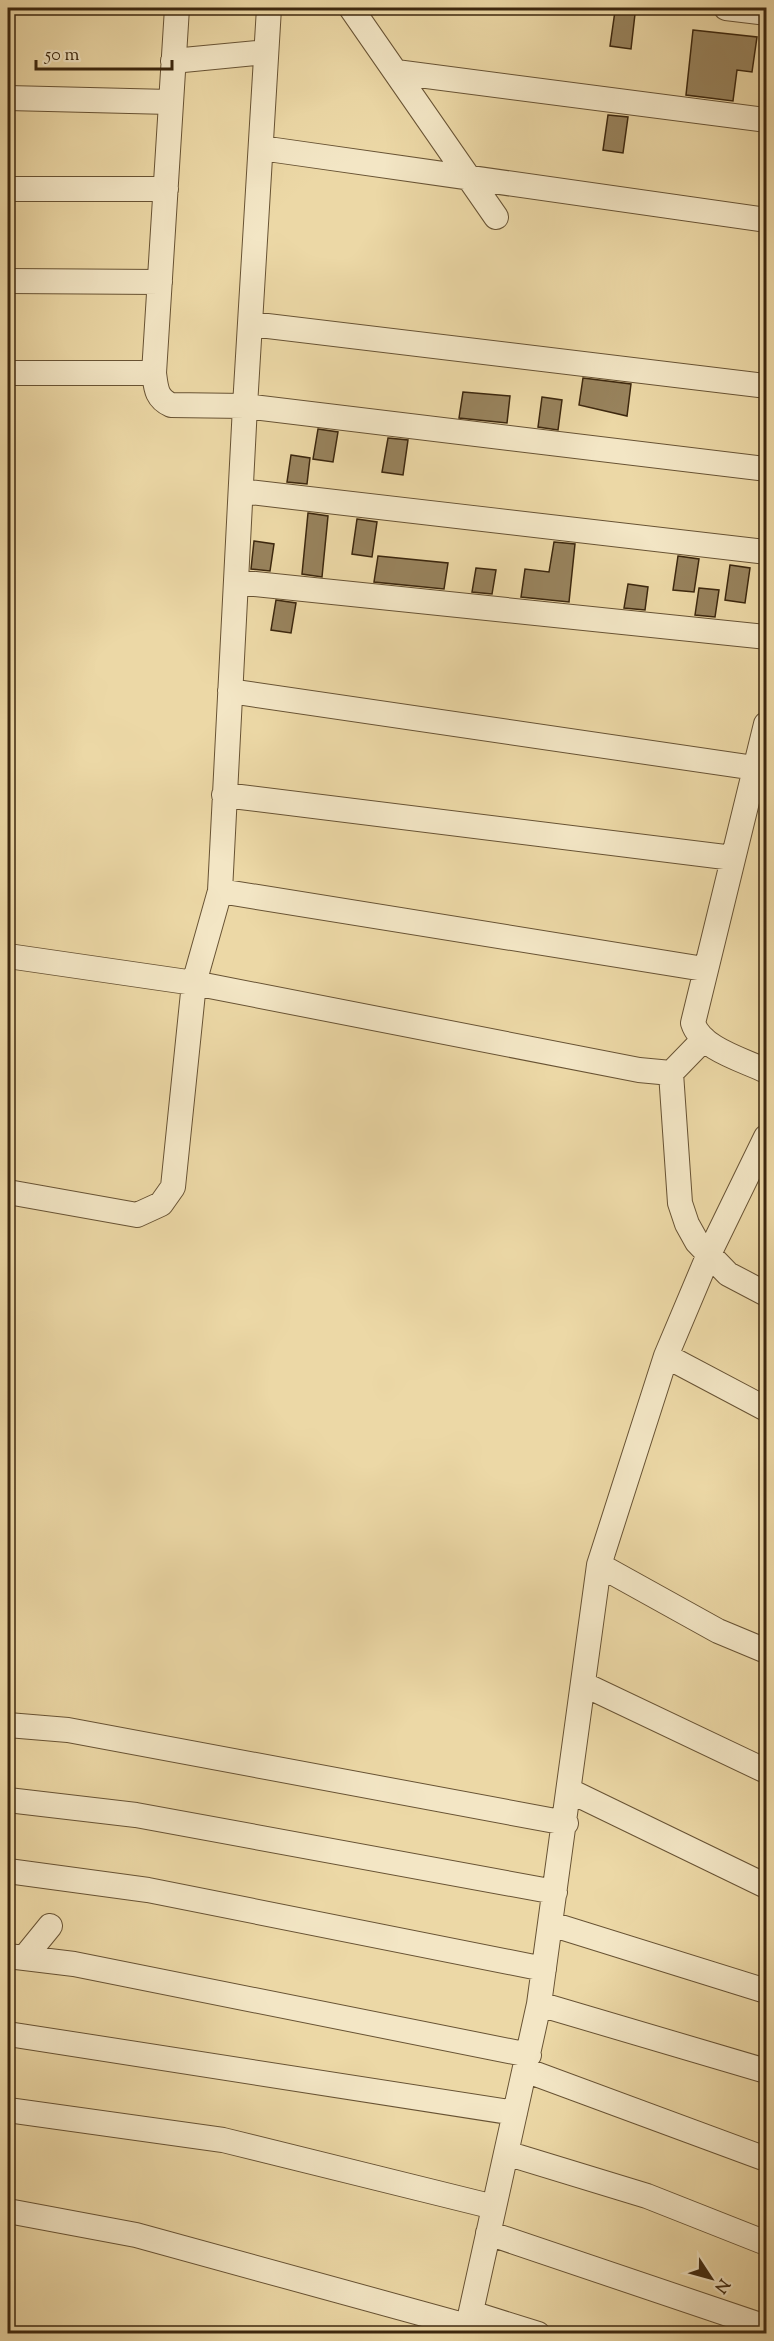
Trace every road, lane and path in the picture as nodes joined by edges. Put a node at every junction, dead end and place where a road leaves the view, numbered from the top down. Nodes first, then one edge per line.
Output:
1 (177, 8) edge
2 (269, 8) edge
3 (351, 8) edge
4 (726, 8) edge
5 (766, 13) edge
6 (267, 52) junction
7 (173, 61) junction
8 (396, 72) junction
9 (8, 98) edge
10 (170, 102) junction
11 (766, 120) edge
12 (261, 148) junction
13 (469, 178) junction
14 (8, 189) edge
15 (166, 189) junction
16 (496, 217) dead end
17 (766, 220) edge
18 (8, 281) edge
19 (160, 282) junction
20 (251, 324) junction
21 (8, 373) edge
22 (154, 373) junction
23 (766, 386) edge
24 (245, 406) junction
25 (766, 469) edge
26 (242, 491) junction
27 (766, 552) edge
28 (236, 582) junction
29 (766, 637) edge
30 (230, 691) junction
31 (766, 724) edge
32 (755, 768) junction
33 (224, 795) junction
34 (733, 858) junction
35 (220, 891) junction
36 (8, 956) edge
37 (704, 969) junction
38 (194, 983) junction
39 (704, 1039) junction
40 (766, 1071) edge
41 (671, 1073) junction
42 (766, 1137) edge
43 (8, 1192) edge
44 (709, 1254) junction
45 (766, 1294) edge
46 (666, 1356) junction
47 (766, 1409) edge
48 (599, 1565) junction
49 (766, 1652) edge
50 (585, 1684) junction
51 (8, 1725) edge
52 (766, 1771) edge
53 (570, 1791) junction
54 (8, 1800) edge
55 (566, 1823) junction
56 (8, 1871) edge
57 (766, 1886) edge
58 (555, 1892) junction
59 (551, 1924) junction
60 (50, 1926) dead end
61 (16, 1957) edge
62 (544, 1969) junction
63 (766, 1991) edge
64 (539, 2004) junction
65 (8, 2034) edge
66 (527, 2062) junction
67 (766, 2071) edge
68 (8, 2109) edge
69 (515, 2113) junction
70 (507, 2152) junction
71 (766, 2159) edge
72 (494, 2207) junction
73 (8, 2211) edge
74 (488, 2233) junction
75 (766, 2243) edge
76 (468, 2324) edge
77 (733, 2325) edge
78 (766, 2327) edge
79 (538, 2334) edge

1 - 7 street
2 - 6 street
3 - 8 street
4 - 5 street
6 - 7 street
6 - 12 street
7 - 10 street
8 - 11 street
8 - 13 street
9 - 10 street
10 - 15 street
12 - 13 street
12 - 20 street
13 - 16 street
13 - 17 street
14 - 15 street
15 - 19 street
18 - 19 street
19 - 22 street
20 - 23 street
20 - 24 street
21 - 22 street
22 - 24 street
24 - 25 street
24 - 26 street
26 - 27 street
26 - 28 street
28 - 29 street
28 - 30 street
30 - 32 street
30 - 33 street
31 - 32 street
32 - 34 street
33 - 34 street
33 - 35 street
34 - 37 street
35 - 37 street
35 - 38 street
36 - 38 street
37 - 39 street
38 - 41 street
38 - 43 street
39 - 40 street
39 - 41 street
41 - 44 street
42 - 44 street
44 - 45 street
44 - 46 street
46 - 47 street
46 - 48 street
48 - 49 street
48 - 50 street
50 - 52 street
50 - 53 street
51 - 55 street
53 - 55 street
53 - 57 street
54 - 58 street
55 - 58 street
56 - 62 street
58 - 59 street
59 - 62 street
59 - 63 street
60 - 61 street
61 - 66 street
62 - 64 street
64 - 66 street
64 - 67 street
65 - 69 street
66 - 69 street
66 - 71 street
68 - 72 street
69 - 70 street
70 - 72 street
70 - 75 street
72 - 74 street
73 - 76 street
74 - 76 street
74 - 77 street
76 - 79 street
77 - 78 street

